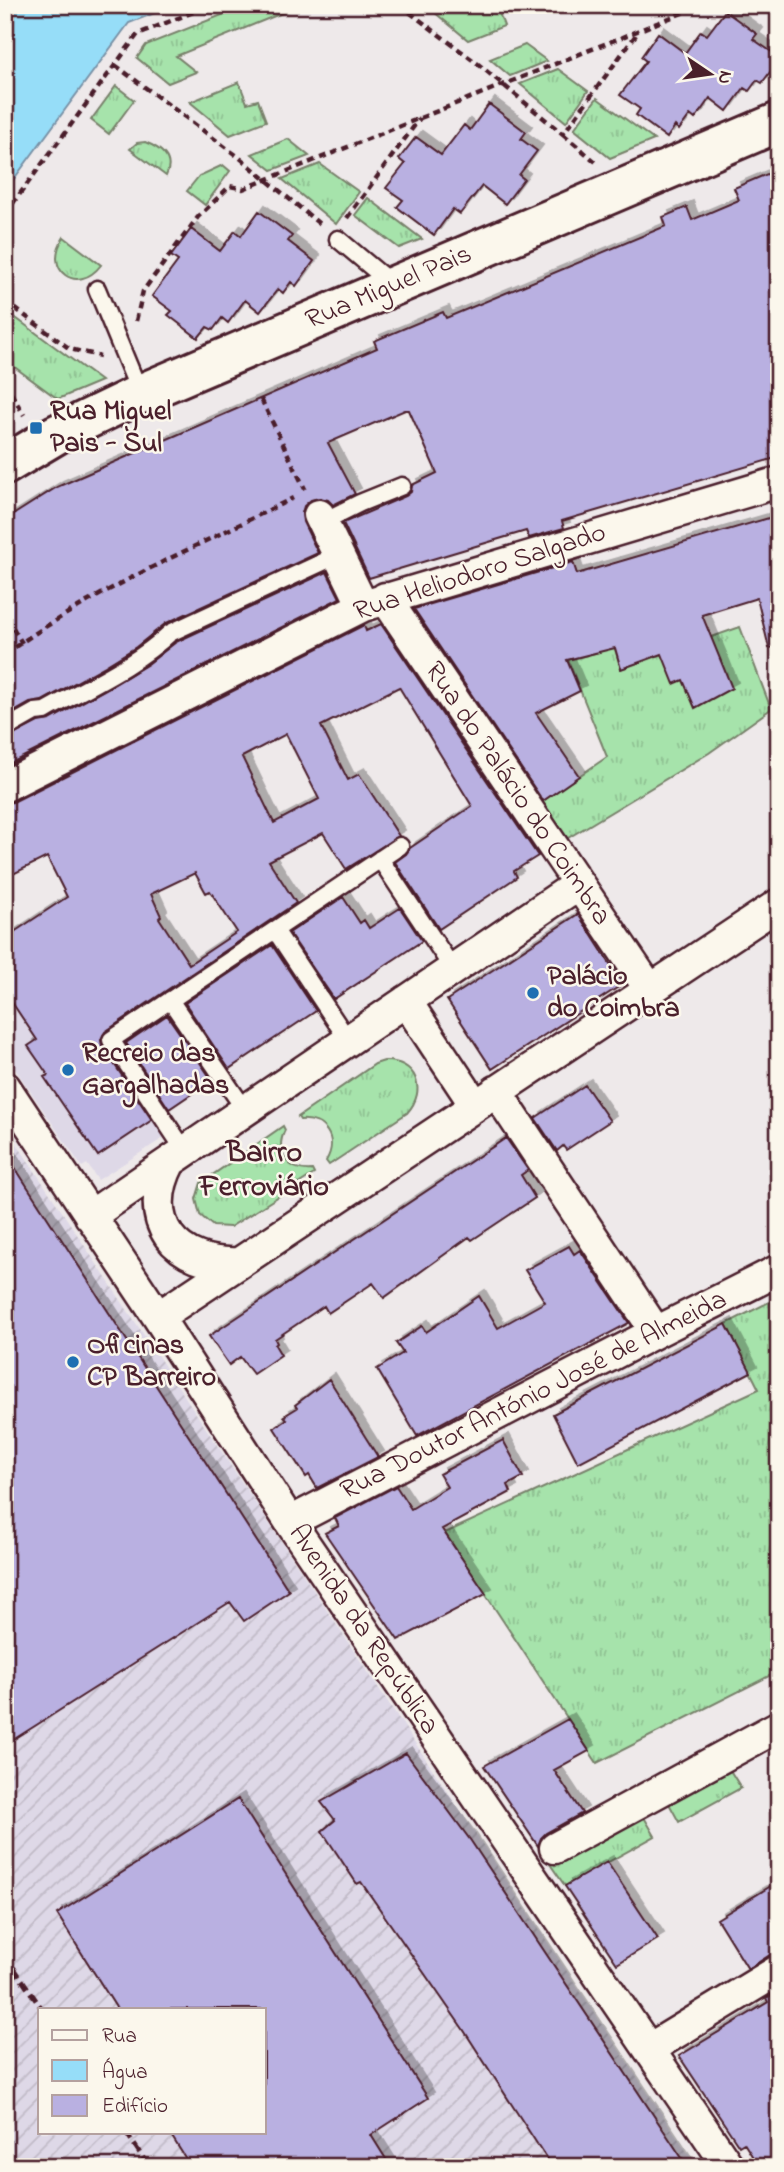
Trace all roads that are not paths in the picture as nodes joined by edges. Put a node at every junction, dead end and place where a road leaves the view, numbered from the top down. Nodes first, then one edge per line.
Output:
1 (779, 122) edge
2 (336, 233) road end
3 (97, 289) dead end
4 (387, 289) junction
5 (140, 394) junction
6 (5, 465) edge
7 (779, 482) edge
8 (402, 486) dead end
9 (320, 519) joint
10 (338, 555) junction
11 (374, 602) junction
12 (5, 729) edge
13 (5, 786) edge
14 (400, 846) dead end
15 (380, 859) junction
16 (577, 885) junction
17 (779, 904) edge
18 (275, 930) junction
19 (453, 969) junction
20 (649, 988) junction
21 (170, 1000) junction
22 (406, 1001) junction
23 (348, 1040) junction
24 (5, 1087) edge
25 (485, 1098) junction
26 (245, 1110) junction
27 (177, 1156) junction
28 (90, 1216) junction
29 (239, 1263) junction
30 (779, 1270) edge
31 (158, 1317) junction
32 (656, 1332) junction
33 (290, 1522) junction
34 (779, 1727) edge
35 (555, 1848) dead end
36 (779, 1970) edge
37 (649, 2049) junction
38 (729, 2167) edge

1 - 4 street, Rua Miguel Pais
2 - 4 lane
3 - 5 lane
4 - 5 street, Rua Miguel Pais
5 - 6 street, Rua Miguel Pais
7 - 11 street, Rua Heliodoro Salgado
8 - 9 lane
9 - 10 street, Rua do Palácio do Coimbra
10 - 11 street, Rua do Palácio do Coimbra
10 - 12 lane
11 - 13 street, Rua Heliodoro Salgado
11 - 16 street, Rua do Palácio do Coimbra
14 - 15 lane
15 - 18 lane
15 - 19 lane
16 - 19 street
16 - 20 street, Rua do Palácio do Coimbra
17 - 20 street
18 - 21 lane
18 - 23 lane
19 - 22 street
20 - 25 street
21 - 26 lane
21 - 27 lane
22 - 23 street
22 - 25 street
23 - 26 street
24 - 28 street, Avenida da República
25 - 29 street
25 - 32 street
26 - 27 street
27 - 28 street
27 - 29 street
28 - 31 street, Avenida da República
29 - 31 street
30 - 32 street, Rua Doutor António José de Almeida
31 - 33 street, Avenida da República
32 - 33 street, Rua Doutor António José de Almeida
33 - 37 street, Avenida da República
34 - 35 street
36 - 37 street
37 - 38 street, Avenida da República

